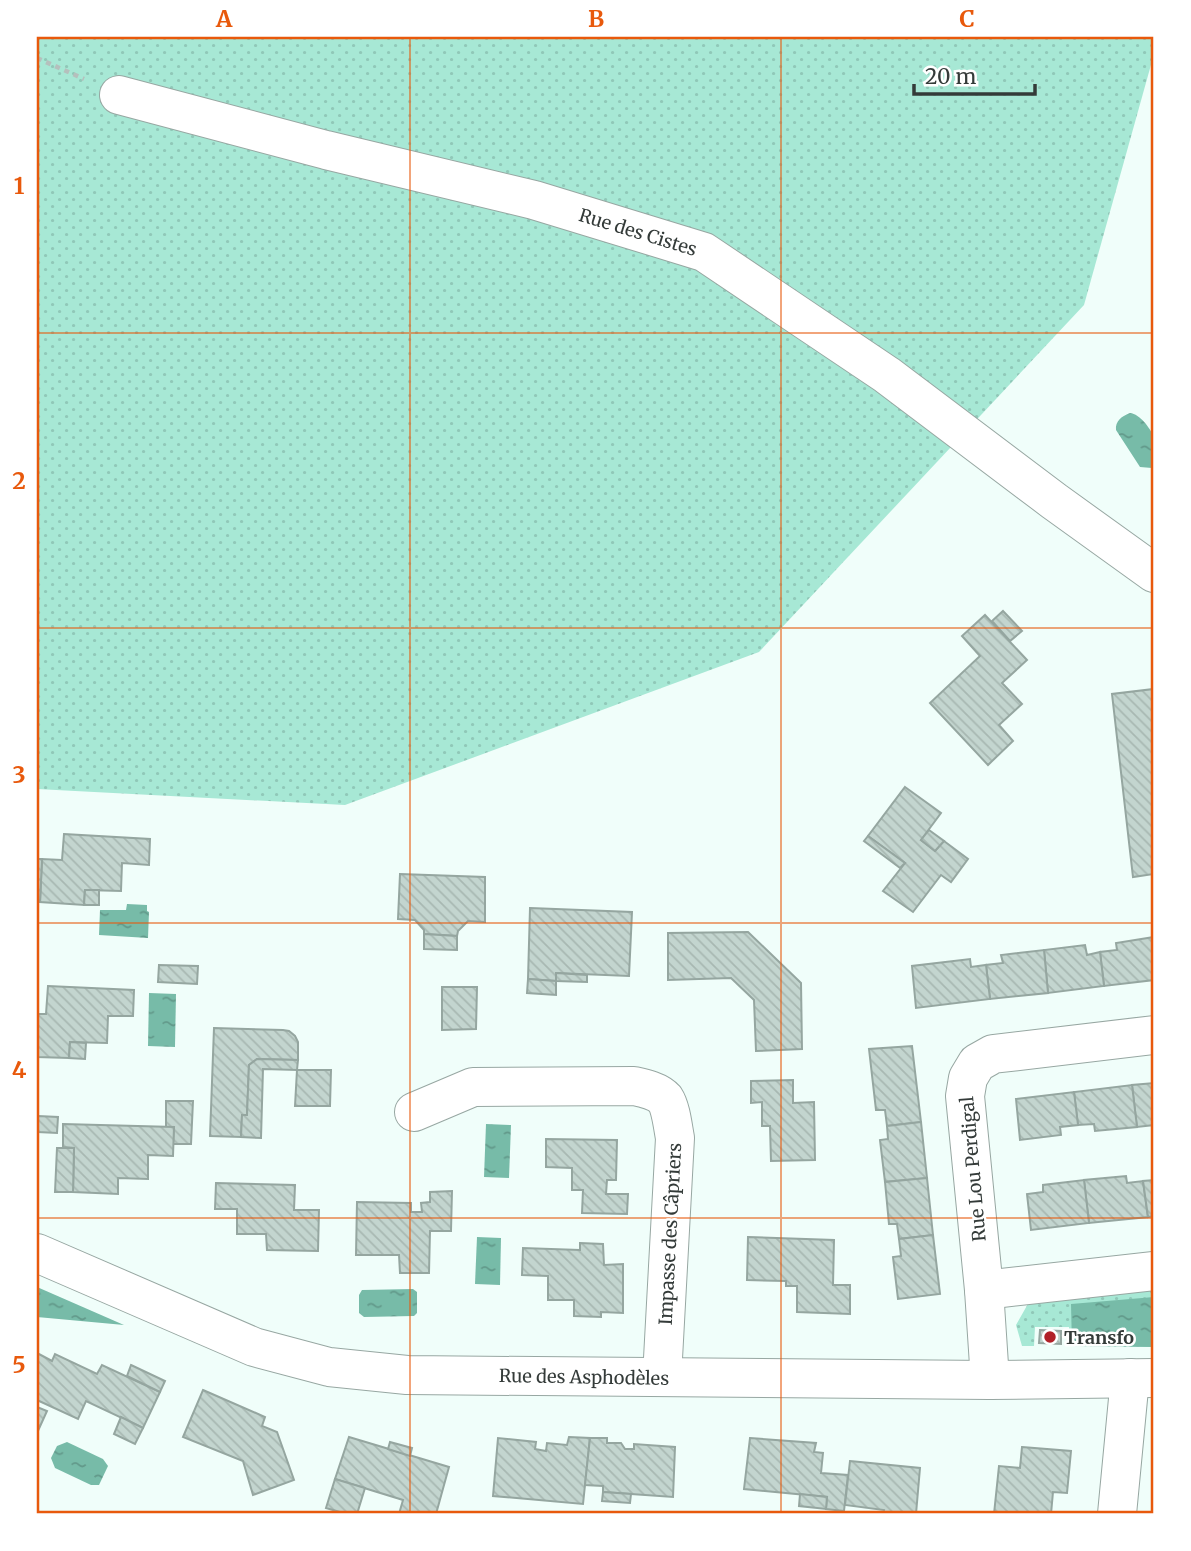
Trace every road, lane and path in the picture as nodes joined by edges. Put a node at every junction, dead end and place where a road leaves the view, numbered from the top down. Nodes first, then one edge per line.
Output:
1 (37, 59) edge
2 (119, 95) joint
3 (1154, 573) edge
4 (1154, 1035) edge
5 (414, 1112) dead end
6 (37, 1253) edge
7 (1154, 1270) edge
8 (984, 1290) junction
9 (662, 1377) junction
10 (1142, 1378) edge
11 (990, 1380) junction
12 (1117, 1514) edge

1 - 2 path
2 - 3 street, Rue des Cistes
4 - 8 street, Rue Lou Perdigal
5 - 9 street, Impasse des Câpriers
6 - 9 street, Rue des Asphodèles
7 - 8 street
8 - 11 street, Rue Lou Perdigal
9 - 11 street, Rue des Asphodèles
10 - 11 street, Rue des Asphodèles
10 - 12 street

